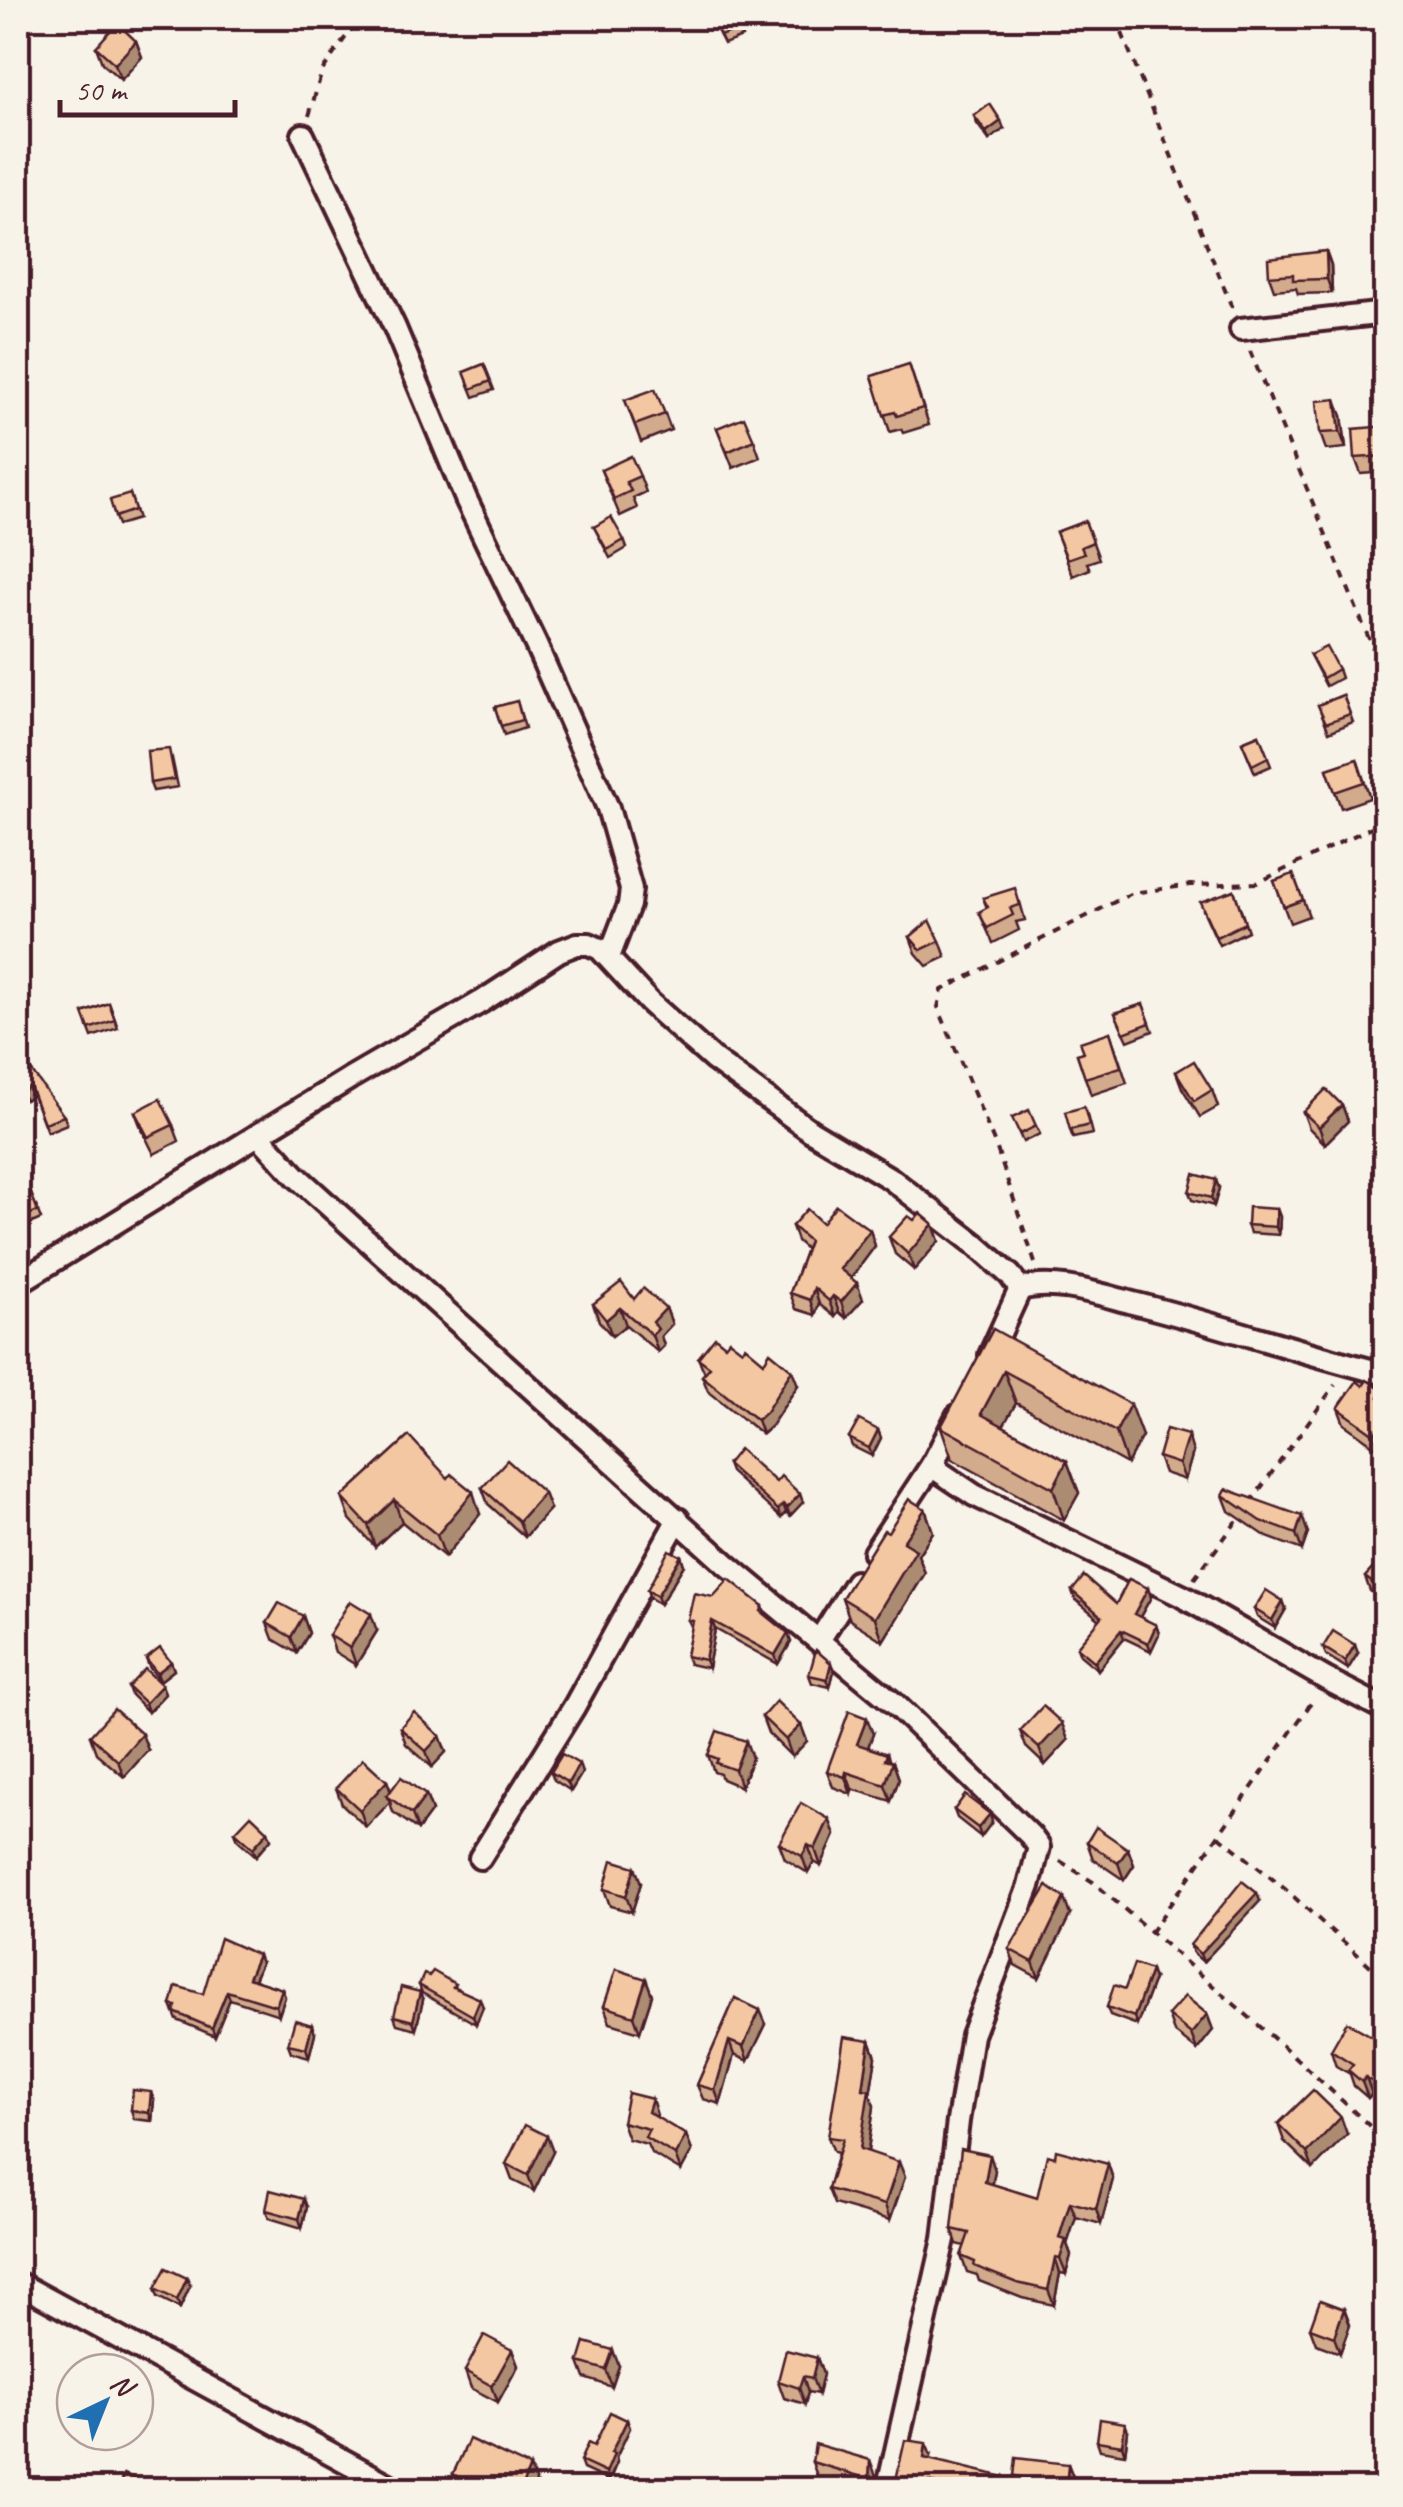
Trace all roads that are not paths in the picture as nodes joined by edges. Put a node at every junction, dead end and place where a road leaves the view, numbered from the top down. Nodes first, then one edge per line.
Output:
1 (303, 135) road end
2 (1386, 312) edge
3 (1241, 329) dead end
4 (609, 957) junction
5 (258, 1134) junction
6 (18, 1283) edge
7 (1020, 1289) junction
8 (1386, 1374) edge
9 (979, 1376) edge
10 (964, 1404) edge
11 (933, 1463) junction
12 (678, 1519) junction
13 (820, 1639) junction
14 (1386, 1710) edge
15 (480, 1858) dead end
16 (18, 2283) edge
17 (398, 2490) edge
18 (887, 2490) edge

1 - 4 street
2 - 3 street
4 - 5 street
4 - 7 street
5 - 6 street
5 - 12 street
7 - 8 street
7 - 9 street
10 - 11 street
11 - 13 street
11 - 14 street
12 - 13 street
12 - 15 street
13 - 18 street
16 - 17 street

